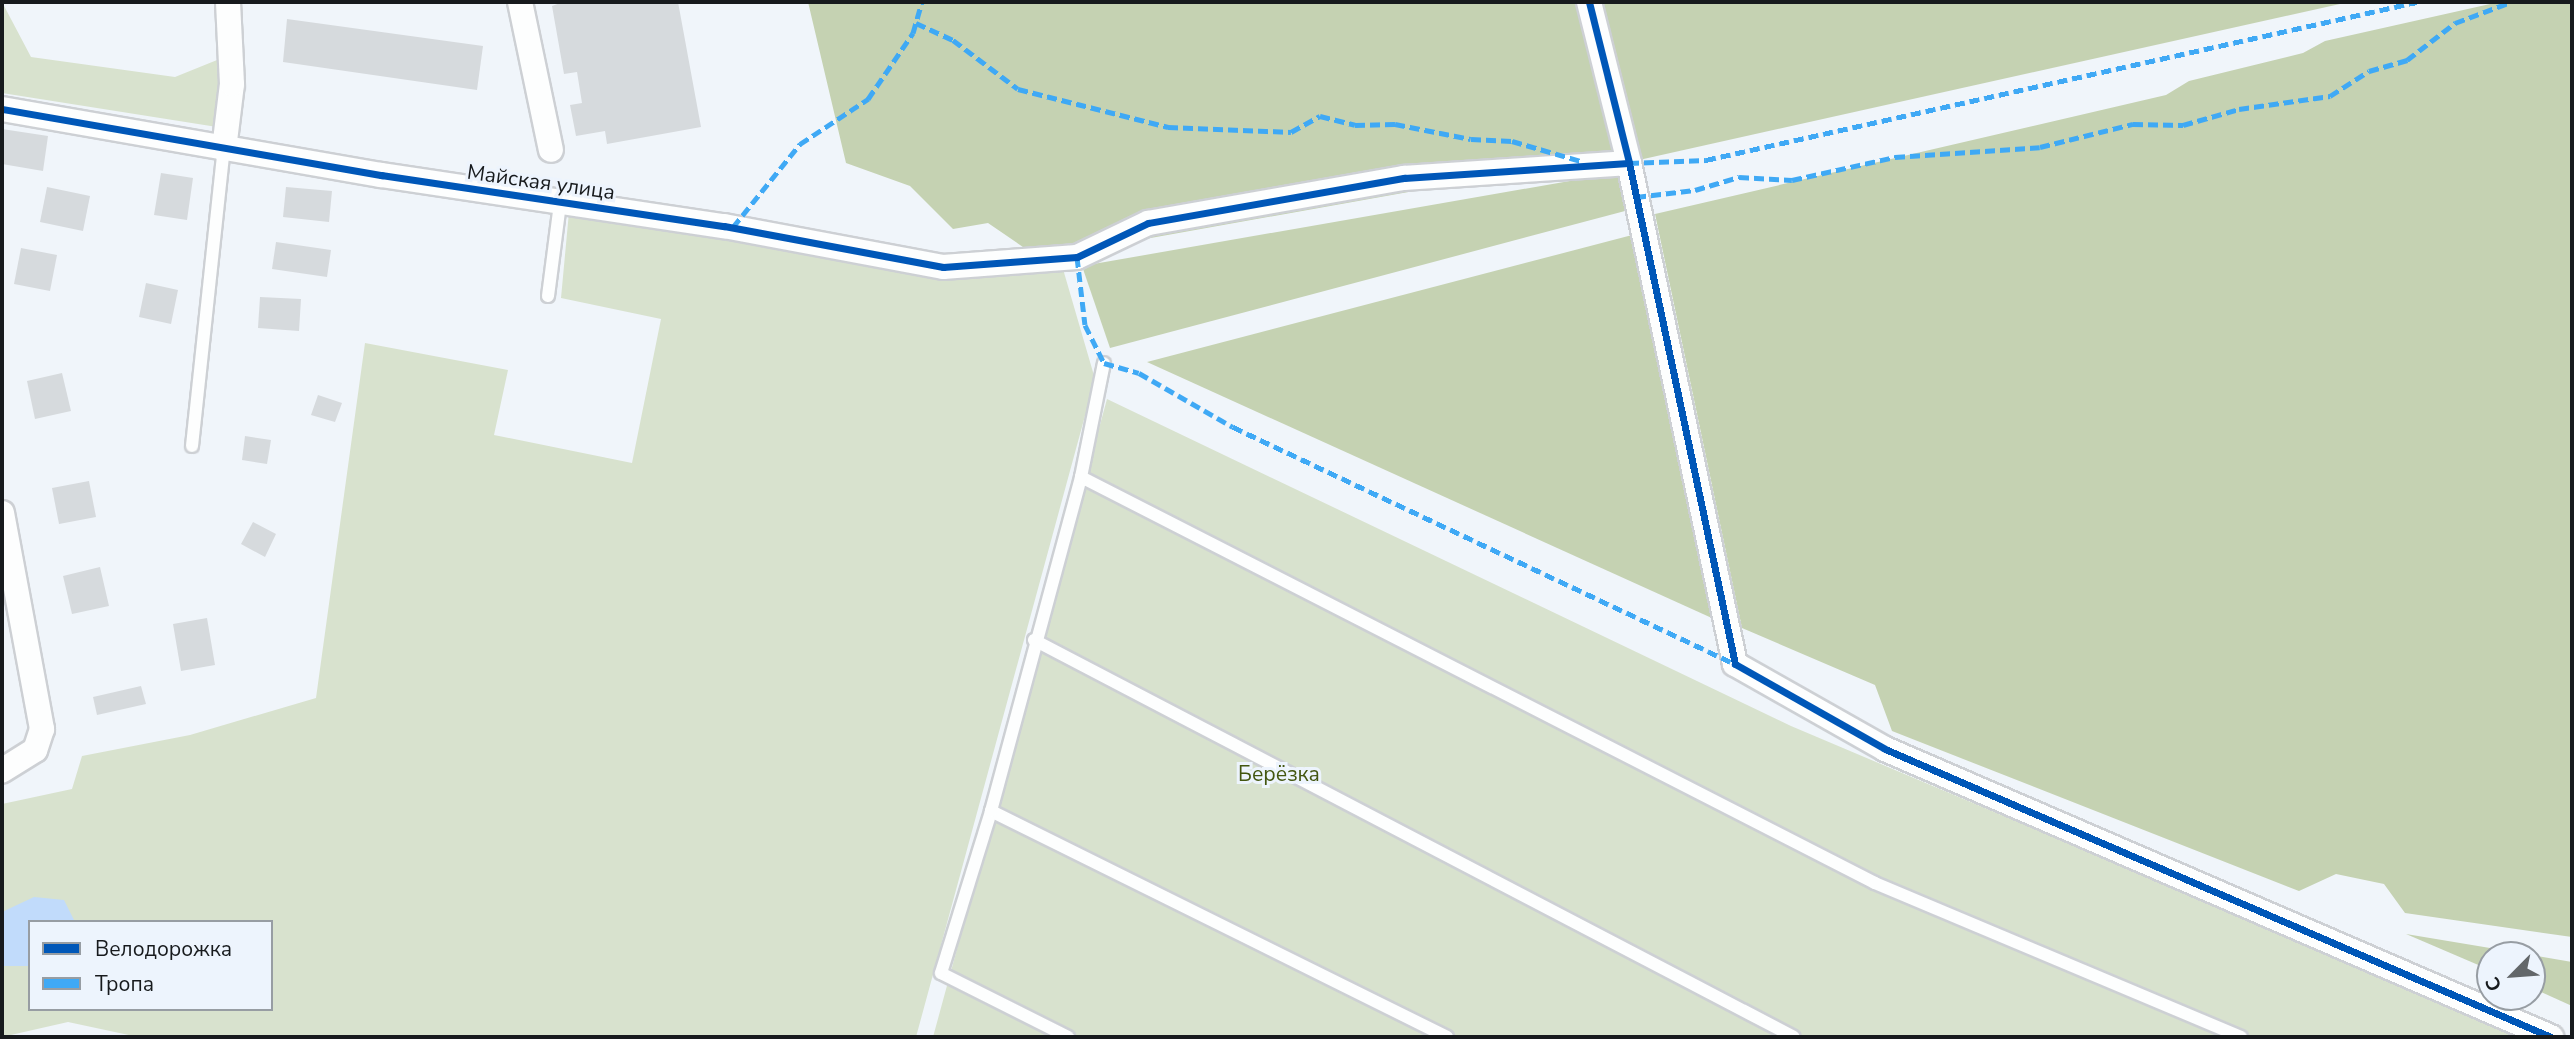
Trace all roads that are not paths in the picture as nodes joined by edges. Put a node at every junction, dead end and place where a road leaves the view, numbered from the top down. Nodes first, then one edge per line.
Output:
1 (228, 2) edge
2 (520, 2) edge
3 (1589, 2) edge
4 (2, 108) edge
5 (225, 149) junction
6 (551, 150) dead end
7 (1629, 163) junction
8 (560, 203) junction
9 (548, 296) dead end
10 (1104, 363) dead end
11 (192, 446) dead end
12 (1081, 478) junction
13 (2, 513) edge
14 (1034, 640) junction
15 (2, 771) edge
16 (991, 811) junction
17 (1068, 1037) edge
18 (1447, 1037) edge
19 (1794, 1037) edge
20 (2241, 1037) edge
21 (2552, 1037) edge

1 - 5 street
2 - 6 street
3 - 7 street
4 - 5 street, Майская улица
5 - 8 street, Майская улица
5 - 11 lane
7 - 8 street, Майская улица
7 - 21 street
8 - 9 lane
10 - 12 lane
12 - 14 lane
12 - 20 lane
13 - 15 street
14 - 16 lane
14 - 19 lane
16 - 17 lane
16 - 18 lane

